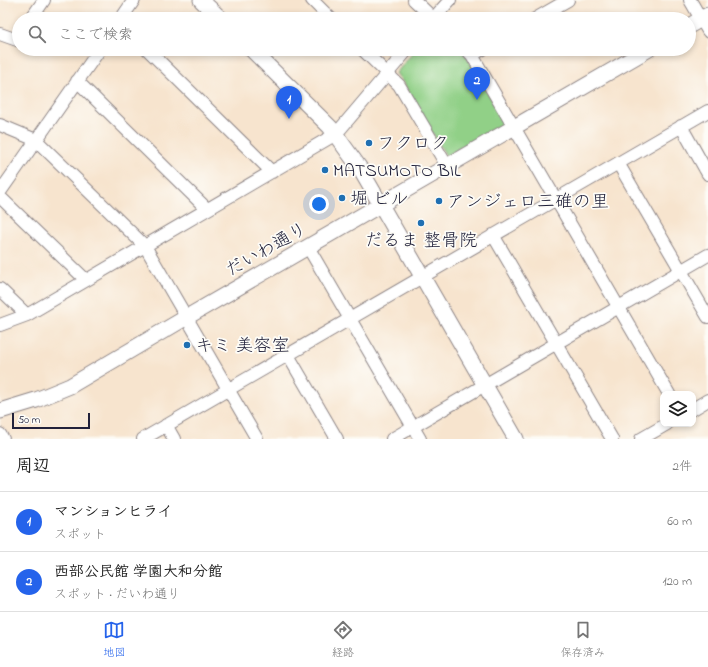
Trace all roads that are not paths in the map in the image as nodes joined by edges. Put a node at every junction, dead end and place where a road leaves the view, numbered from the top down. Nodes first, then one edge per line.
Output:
1 (44, 0) edge
2 (134, 0) edge
3 (201, 0) edge
4 (312, 0) edge
5 (414, 0) edge
6 (450, 0) edge
7 (568, 0) edge
8 (690, 0) edge
9 (36, 12) edge
10 (126, 12) edge
11 (214, 12) edge
12 (324, 12) edge
13 (427, 12) edge
14 (440, 12) edge
15 (547, 12) edge
16 (696, 12) edge
17 (696, 13) edge
18 (701, 23) edge
19 (0, 34) edge
20 (12, 38) edge
21 (95, 56) edge
22 (154, 56) edge
23 (258, 56) edge
24 (369, 56) edge
25 (402, 56) edge
26 (471, 56) edge
27 (637, 56) edge
28 (387, 74) junction
29 (77, 81) junction
30 (708, 110) edge
31 (0, 125) edge
32 (681, 126) junction
33 (514, 127) junction
34 (336, 134) junction
35 (36, 140) junction
36 (618, 163) junction
37 (447, 166) junction
38 (272, 172) junction
39 (708, 174) edge
40 (0, 192) edge
41 (0, 197) edge
42 (556, 199) junction
43 (380, 205) junction
44 (207, 210) junction
45 (493, 235) junction
46 (145, 246) junction
47 (308, 247) junction
48 (708, 255) edge
49 (681, 271) junction
50 (422, 277) junction
51 (86, 280) junction
52 (0, 289) edge
53 (619, 307) junction
54 (26, 315) junction
55 (186, 317) junction
56 (708, 317) edge
57 (350, 318) junction
58 (0, 324) edge
59 (556, 343) junction
60 (288, 355) junction
61 (485, 385) junction
62 (228, 390) junction
63 (667, 391) edge
64 (708, 400) edge
65 (696, 407) edge
66 (0, 411) edge
67 (166, 425) junction
68 (413, 427) junction
69 (662, 427) edge
70 (0, 434) edge
71 (3, 439) edge
72 (143, 439) edge
73 (174, 439) edge
74 (257, 439) edge
75 (337, 439) edge
76 (392, 439) edge
77 (420, 439) edge
78 (516, 439) edge
79 (612, 439) edge
80 (641, 439) edge

1 - 9 street
2 - 10 street
3 - 11 street
4 - 12 street
5 - 13 street
6 - 14 street
7 - 15 street
8 - 16 street
17 - 18 street
19 - 20 street
21 - 29 street
22 - 38 street
23 - 34 street
24 - 28 street
25 - 28 street
26 - 33 street
27 - 33 street, だいわ通り
28 - 34 street
28 - 37 street
29 - 35 street
29 - 44 street
30 - 32 street
31 - 35 street
32 - 36 street
32 - 39 street
33 - 37 street, だいわ通り
33 - 42 street
34 - 38 street
34 - 43 street
35 - 40 street
35 - 46 street
36 - 42 street
36 - 49 street
37 - 43 street, だいわ通り
38 - 44 street
41 - 51 street
42 - 45 street
42 - 53 street
43 - 47 street, だいわ通り
43 - 50 street
44 - 46 street
45 - 50 street
45 - 59 street
46 - 51 street
46 - 55 street
47 - 55 street, だいわ通り
47 - 57 street
48 - 49 street
49 - 53 street
49 - 56 street
50 - 57 street
50 - 61 street
51 - 54 street
52 - 54 street
53 - 59 street
53 - 63 street
54 - 58 street
55 - 62 street
55 - 66 street, だいわ通り
57 - 60 street
57 - 68 street
59 - 61 street
59 - 79 street
60 - 62 street
60 - 75 street
61 - 68 street
61 - 78 street
62 - 67 street
62 - 74 street
64 - 65 street
67 - 72 street
67 - 73 street
68 - 76 street
68 - 77 street
69 - 80 street
70 - 71 street

